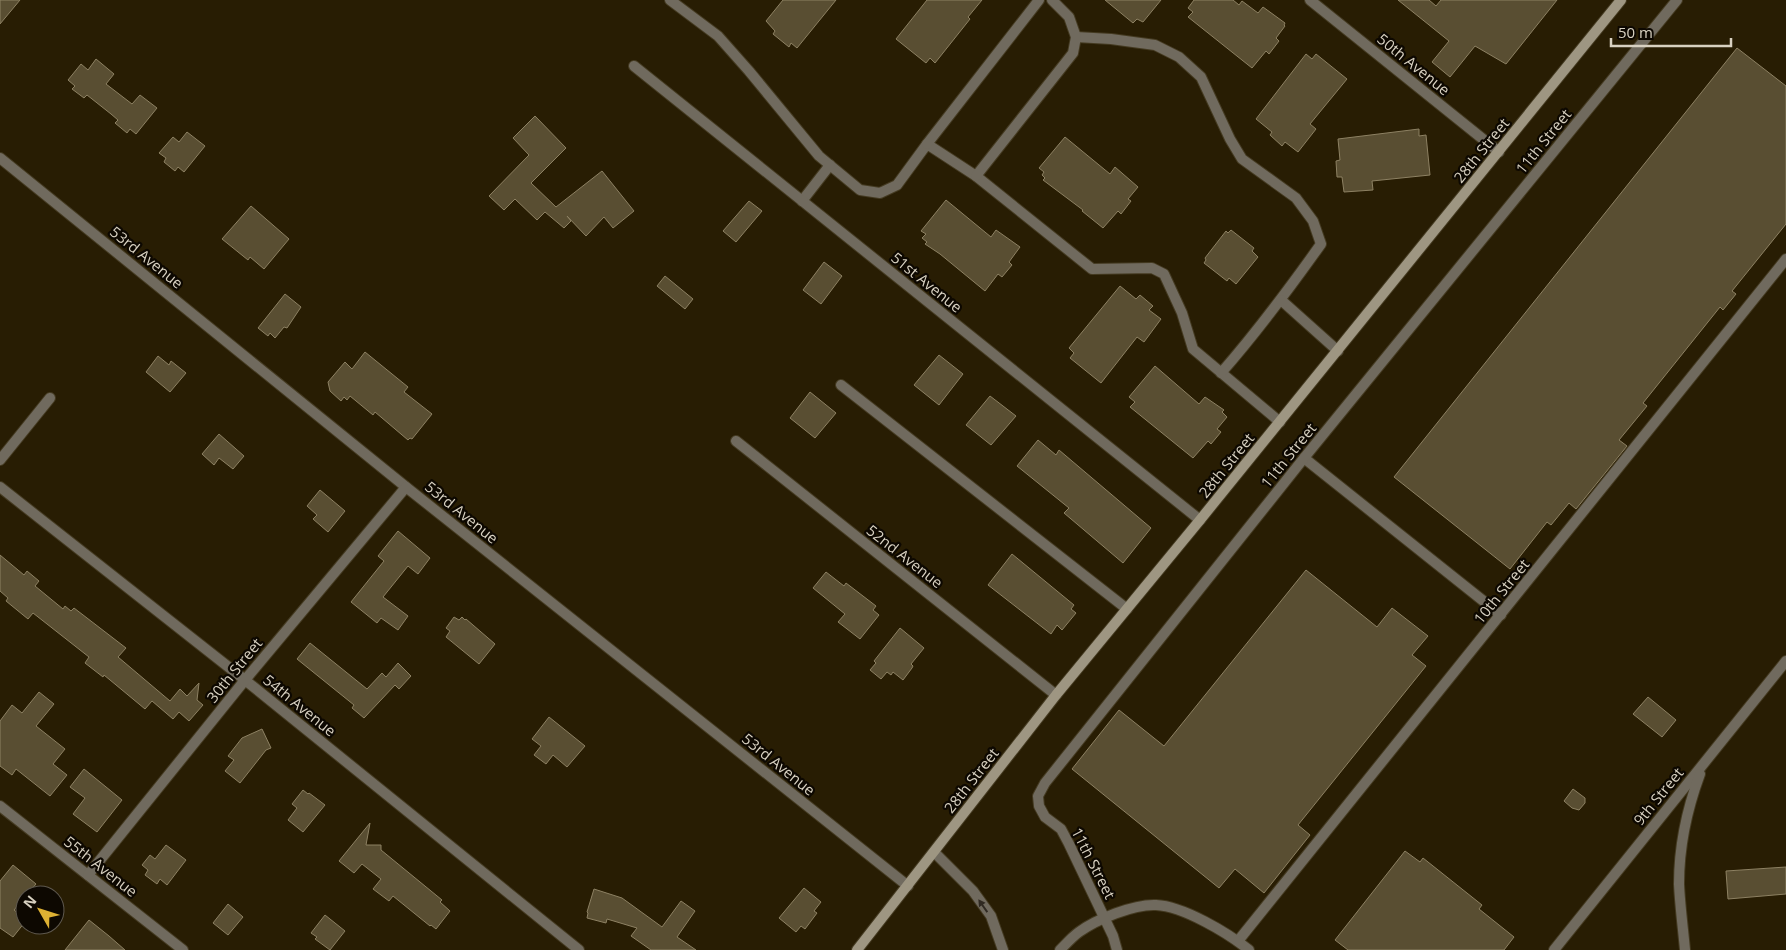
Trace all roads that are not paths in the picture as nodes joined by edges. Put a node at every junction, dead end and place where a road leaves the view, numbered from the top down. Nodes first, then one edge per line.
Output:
1 (670, 0) edge
2 (1039, 0) edge
3 (1052, 0) edge
4 (1310, 0) edge
5 (1621, 0) edge
6 (1677, 0) edge
7 (1076, 36) junction
8 (634, 66) dead end
9 (927, 144) junction
10 (1499, 152) junction
11 (0, 158) edge
12 (830, 165) junction
13 (976, 176) junction
14 (802, 201) junction
15 (1786, 260) edge
16 (1281, 300) junction
17 (1338, 351) junction
18 (1221, 372) junction
19 (841, 385) dead end
20 (50, 398) dead end
21 (1280, 422) junction
22 (736, 441) dead end
23 (1304, 458) junction
24 (0, 460) edge
25 (406, 486) junction
26 (0, 487) edge
27 (1200, 520) junction
28 (1127, 609) junction
29 (1501, 615) junction
30 (1786, 661) edge
31 (244, 680) junction
32 (1056, 695) junction
33 (1703, 764) junction
34 (0, 806) edge
35 (934, 852) junction
36 (88, 875) junction
37 (908, 886) junction
38 (1105, 918) junction
39 (1238, 941) junction
40 (183, 950) edge
41 (579, 950) edge
42 (856, 950) edge
43 (1003, 950) edge
44 (1060, 950) edge
45 (1117, 950) edge
46 (1249, 950) edge
47 (1554, 950) edge
48 (1685, 950) edge

1 - 12 street
2 - 9 street
3 - 7 street
4 - 10 street, 50th Avenue
5 - 10 main road, 28th Street
6 - 23 street, 11th Street
7 - 13 street
7 - 16 street
8 - 14 street, 51st Avenue
9 - 12 street
9 - 13 street
10 - 17 main road, 28th Street
11 - 25 street, 53rd Avenue
12 - 14 street
13 - 18 street
14 - 27 street, 51st Avenue
15 - 29 street, 10th Street
16 - 17 street
16 - 18 street
17 - 21 main road, 28th Street
18 - 21 street
19 - 28 street
20 - 24 street
21 - 27 main road, 28th Street
22 - 32 street, 52nd Avenue
23 - 29 street
23 - 38 street, 11th Street
25 - 31 street, 30th Street
25 - 37 street, 53rd Avenue
26 - 31 street, 54th Avenue
27 - 28 main road, 28th Street
28 - 32 main road, 28th Street
29 - 39 street, 10th Street
30 - 33 street, 9th Street
31 - 36 street, 30th Street
31 - 41 street, 54th Avenue
32 - 35 main road, 28th Street
33 - 47 street, 9th Street
33 - 48 street
34 - 36 street, 55th Avenue
35 - 37 main road, 28th Street
43 -> 35 street
36 - 40 street, 55th Avenue
37 - 42 main road, 28th Street
38 - 39 street
38 - 44 street
38 - 45 street, 11th Street
39 - 46 street

